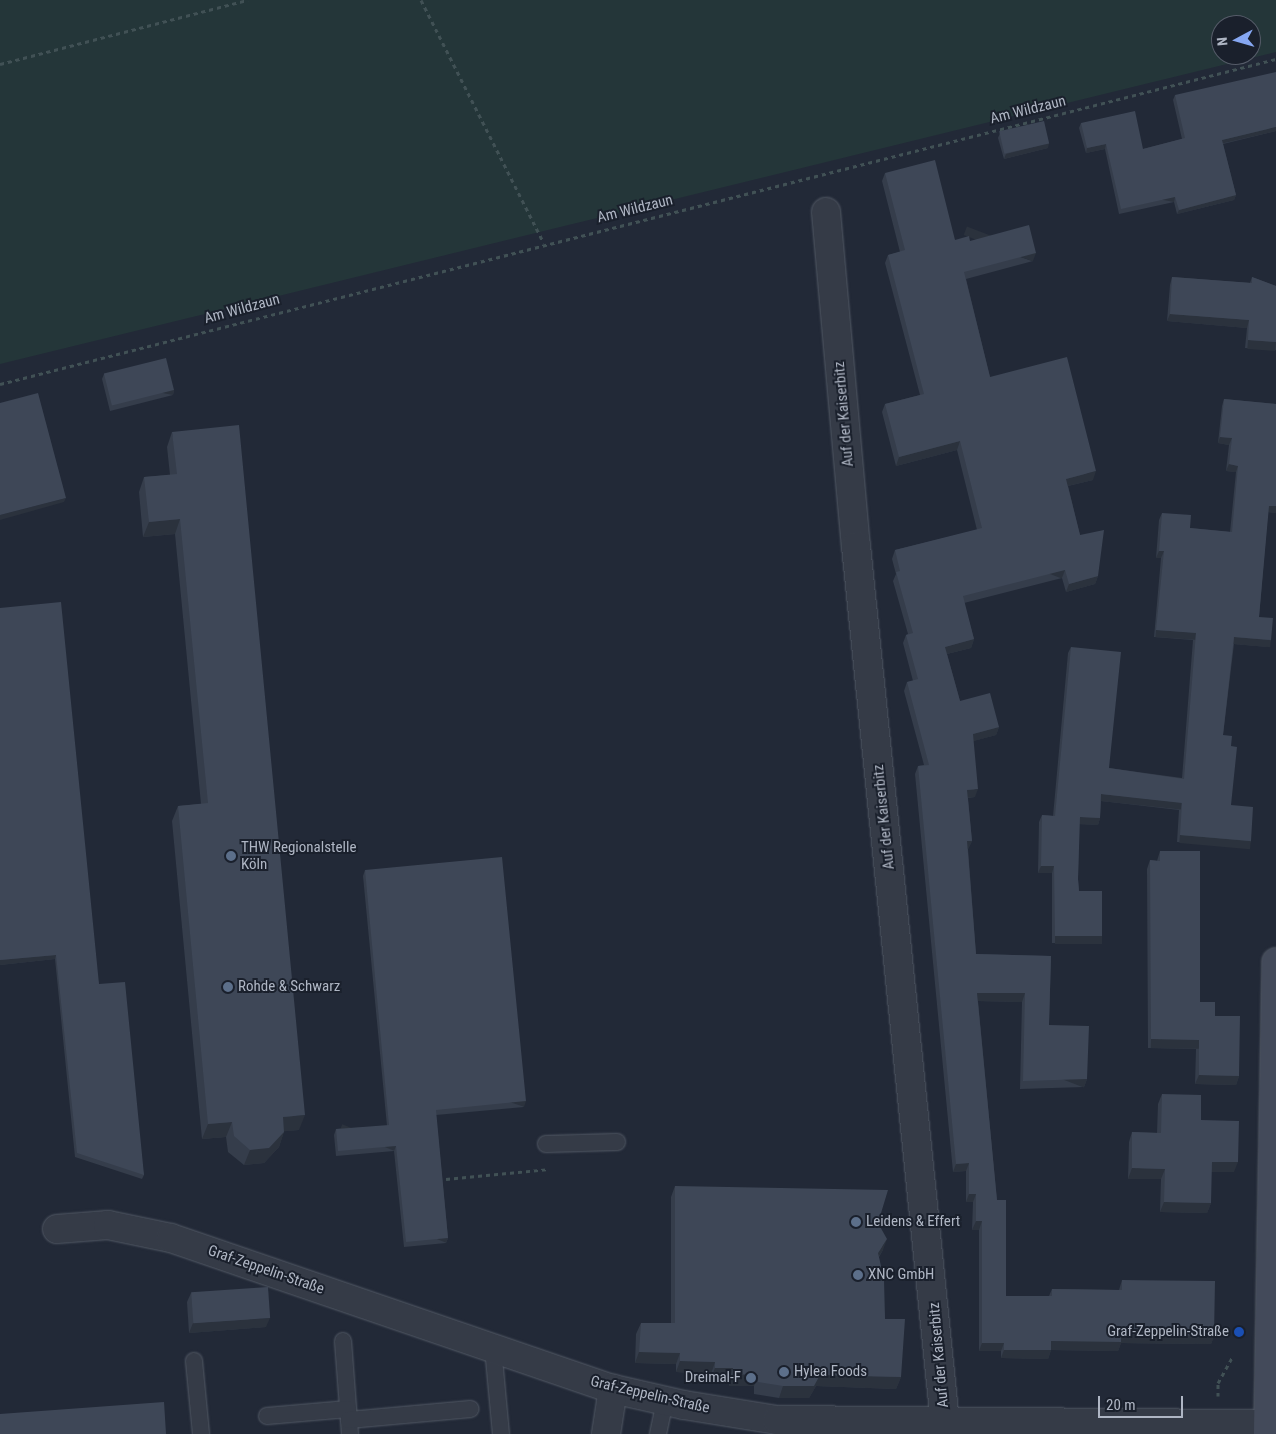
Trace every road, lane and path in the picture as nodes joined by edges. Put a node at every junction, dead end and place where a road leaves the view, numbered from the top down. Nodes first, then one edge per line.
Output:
1 (248, 0) edge
2 (420, 0) edge
3 (1276, 59) edge
4 (0, 64) edge
5 (826, 212) dead end
6 (544, 243) junction
7 (0, 384) edge
8 (1276, 962) edge
9 (1276, 1006) edge
10 (1275, 1066) edge
11 (617, 1142) dead end
12 (546, 1144) dead end
13 (1274, 1159) edge
14 (548, 1169) dead end
15 (446, 1179) dead end
16 (57, 1229) dead end
17 (1273, 1280) edge
18 (343, 1341) dead end
19 (493, 1348) junction
20 (1232, 1358) dead end
21 (194, 1361) dead end
22 (613, 1389) junction
23 (665, 1400) junction
24 (471, 1409) dead end
25 (267, 1416) dead end
26 (349, 1421) edge
27 (945, 1422) junction
28 (1217, 1424) junction
29 (1268, 1429) edge
30 (201, 1434) edge
31 (501, 1434) edge
32 (606, 1434) edge
33 (658, 1434) edge

1 - 4 path
2 - 6 path
3 - 6 path, Am Wildzaun
5 - 27 street, Auf der Kaiserbitz
6 - 7 path, Am Wildzaun
8 - 9 main road
9 - 10 main road
10 - 13 main road
11 - 12 lane
13 - 17 main road
14 - 15 path
16 - 19 street, Graf-Zeppelin-Straße
17 - 29 main road
18 - 26 lane
19 - 22 street, Graf-Zeppelin-Straße
19 - 31 lane
20 - 28 path
21 - 30 lane
22 - 23 street, Graf-Zeppelin-Straße
22 - 32 street
23 - 27 street, Graf-Zeppelin-Straße
23 - 33 lane
24 - 26 lane
25 - 26 lane
27 - 28 street, Graf-Zeppelin-Straße
28 - 29 street, Graf-Zeppelin-Straße

